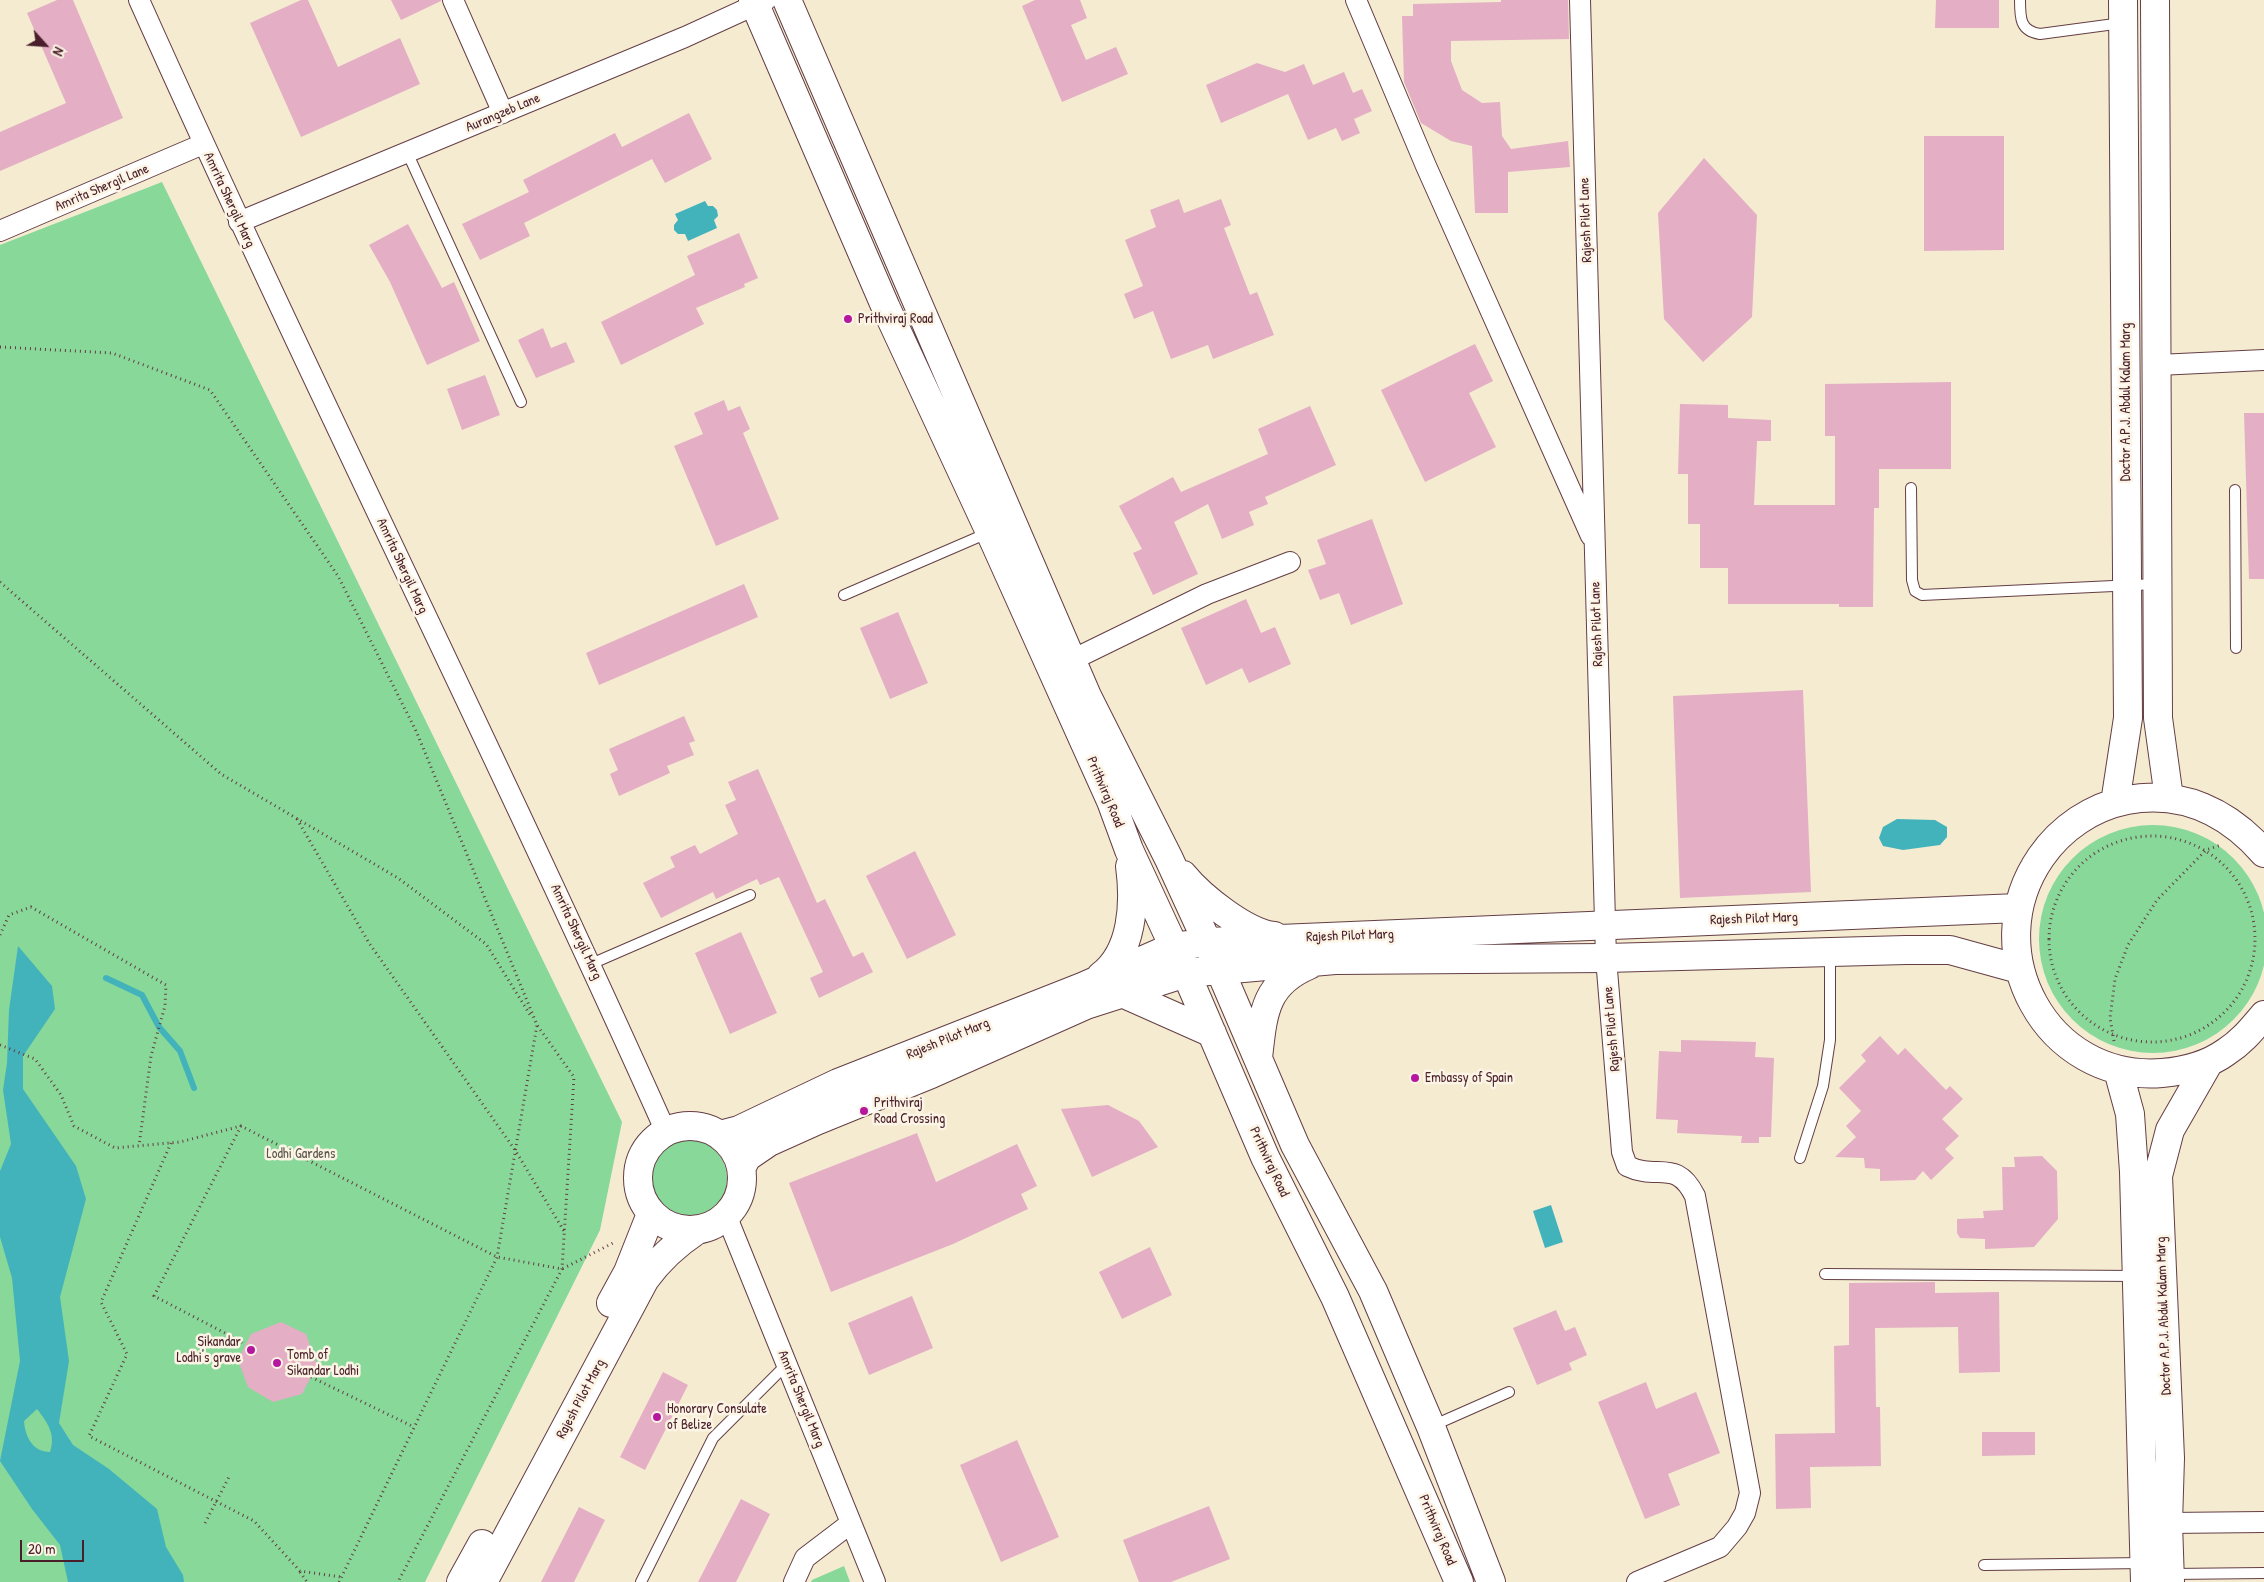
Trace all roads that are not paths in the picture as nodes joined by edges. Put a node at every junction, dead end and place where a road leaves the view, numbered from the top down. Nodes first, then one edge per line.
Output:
1 (138, 0) edge
2 (453, 0) edge
3 (787, 0) edge
4 (1356, 0) edge
5 (1580, 0) edge
6 (2020, 0) edge
7 (2155, 0) edge
8 (758, 2) edge
9 (2123, 12) edge
10 (503, 113) junction
11 (203, 144) junction
12 (407, 152) junction
13 (240, 222) junction
14 (0, 231) edge
15 (2264, 360) edge
16 (2158, 365) junction
17 (521, 402) dead end
18 (1911, 488) dead end
19 (2236, 490) dead end
20 (1002, 526) junction
21 (1595, 544) junction
22 (1290, 562) dead end
23 (2157, 584) junction
24 (2127, 585) junction
25 (844, 595) dead end
26 (2236, 648) dead end
27 (1072, 660) junction
28 (2169, 798) junction
29 (2115, 803) junction
30 (2246, 827) edge
31 (1129, 850) junction
32 (2264, 853) edge
33 (1170, 859) junction
34 (750, 895) dead end
35 (2018, 908) junction
36 (1605, 926) junction
37 (1291, 938) junction
38 (1208, 942) junction
39 (1173, 947) junction
40 (1830, 952) junction
41 (1606, 958) junction
42 (1335, 960) junction
43 (591, 964) junction
44 (2019, 969) junction
45 (1220, 970) junction
46 (1186, 973) junction
47 (1082, 988) junction
48 (1122, 993) junction
49 (2264, 1015) edge
50 (1212, 1032) junction
51 (2253, 1042) edge
52 (1258, 1058) junction
53 (2209, 1062) junction
54 (2118, 1070) junction
55 (666, 1132) junction
56 (720, 1135) junction
57 (1800, 1158) dead end
58 (741, 1168) junction
59 (641, 1201) junction
60 (726, 1215) junction
61 (697, 1230) junction
62 (1825, 1274) dead end
63 (2149, 1276) junction
64 (786, 1364) junction
65 (1510, 1392) dead end
66 (1431, 1427) junction
67 (2264, 1522) edge
68 (851, 1523) junction
69 (2168, 1524) junction
70 (1984, 1565) dead end
71 (2160, 1570) edge
72 (2264, 1573) edge
73 (461, 1582) edge
74 (483, 1582) edge
75 (641, 1582) edge
76 (794, 1582) edge
77 (875, 1582) edge
78 (1459, 1582) edge
79 (1491, 1582) edge
80 (1637, 1582) edge

1 - 11 street, Amrita Shergil Marg
2 - 10 street
3 - 20 main road, Prithviraj Road
4 - 21 street
5 - 21 street, Rajesh Pilot Lane
6 - 9 lane
7 - 16 main road
8 - 10 street, Aurangzeb Lane
8 - 20 main road, Prithviraj Road
9 - 24 main road, Doctor A.P.J. Abdul Kalam Marg
10 - 12 street, Aurangzeb Lane
11 - 13 street, Amrita Shergil Marg
11 - 14 street, Amrita Shergil Lane
12 - 13 street, Aurangzeb Lane
12 - 17 lane
13 - 43 street, Amrita Shergil Marg
15 - 16 street
16 - 23 main road
18 - 24 lane
19 - 26 lane
20 - 25 lane
20 - 27 main road, Prithviraj Road
20 - 31 main road, Prithviraj Road
21 - 36 street, Rajesh Pilot Lane
22 - 27 street
23 - 24 lane
23 - 28 main road
24 - 29 main road, Doctor A.P.J. Abdul Kalam Marg
27 - 33 main road, Prithviraj Road
28 - 29 main road
28 - 30 main road
29 - 35 main road
30 - 32 main road
31 - 39 main road, Prithviraj Road
31 - 47 main road
33 - 37 main road
33 - 38 main road, Prithviraj Road
34 - 43 lane
35 - 36 main road, Rajesh Pilot Marg
35 - 44 main road
36 - 37 main road, Rajesh Pilot Marg
36 - 41 street, Rajesh Pilot Lane
37 - 38 main road, Rajesh Pilot Marg
38 - 39 main road, Rajesh Pilot Marg
38 - 45 main road, Prithviraj Road
39 - 46 main road, Prithviraj Road
39 - 47 main road, Rajesh Pilot Marg
40 - 41 main road, Rajesh Pilot Marg
40 - 44 main road, Rajesh Pilot Marg
40 - 57 lane
41 - 42 main road, Rajesh Pilot Marg
41 - 80 street, Rajesh Pilot Lane
42 - 45 main road, Rajesh Pilot Marg
42 - 52 main road
43 - 55 street, Amrita Shergil Marg
44 - 54 main road
45 - 46 main road, Rajesh Pilot Marg
45 - 52 main road, Prithviraj Road
46 - 48 main road, Rajesh Pilot Marg
46 - 50 main road, Prithviraj Road
47 - 56 main road, Rajesh Pilot Marg
48 - 50 main road
48 - 58 main road, Rajesh Pilot Marg
49 - 51 main road
50 - 78 main road, Prithviraj Road
51 - 53 main road
52 - 66 main road, Prithviraj Road
53 - 54 main road
53 - 63 main road, Doctor A.P.J. Abdul Kalam Marg
54 - 63 main road, Doctor A.P.J. Abdul Kalam Marg
55 - 56 main road
55 - 59 main road
56 - 58 main road
58 - 60 main road
59 - 61 main road
59 - 73 main road, Rajesh Pilot Marg
60 - 61 main road
60 - 64 street, Amrita Shergil Marg
61 - 74 main road, Rajesh Pilot Marg
62 - 63 lane
63 - 69 main road, Doctor A.P.J. Abdul Kalam Marg
63 - 71 main road, Doctor A.P.J. Abdul Kalam Marg
64 - 68 street, Amrita Shergil Marg
64 - 75 lane
65 - 66 lane
66 - 79 main road, Prithviraj Road
67 - 69 street
68 - 76 street
68 - 77 street, Amrita Shergil Marg
69 - 71 main road, Doctor A.P.J. Abdul Kalam Marg
70 - 71 lane
71 - 72 lane

